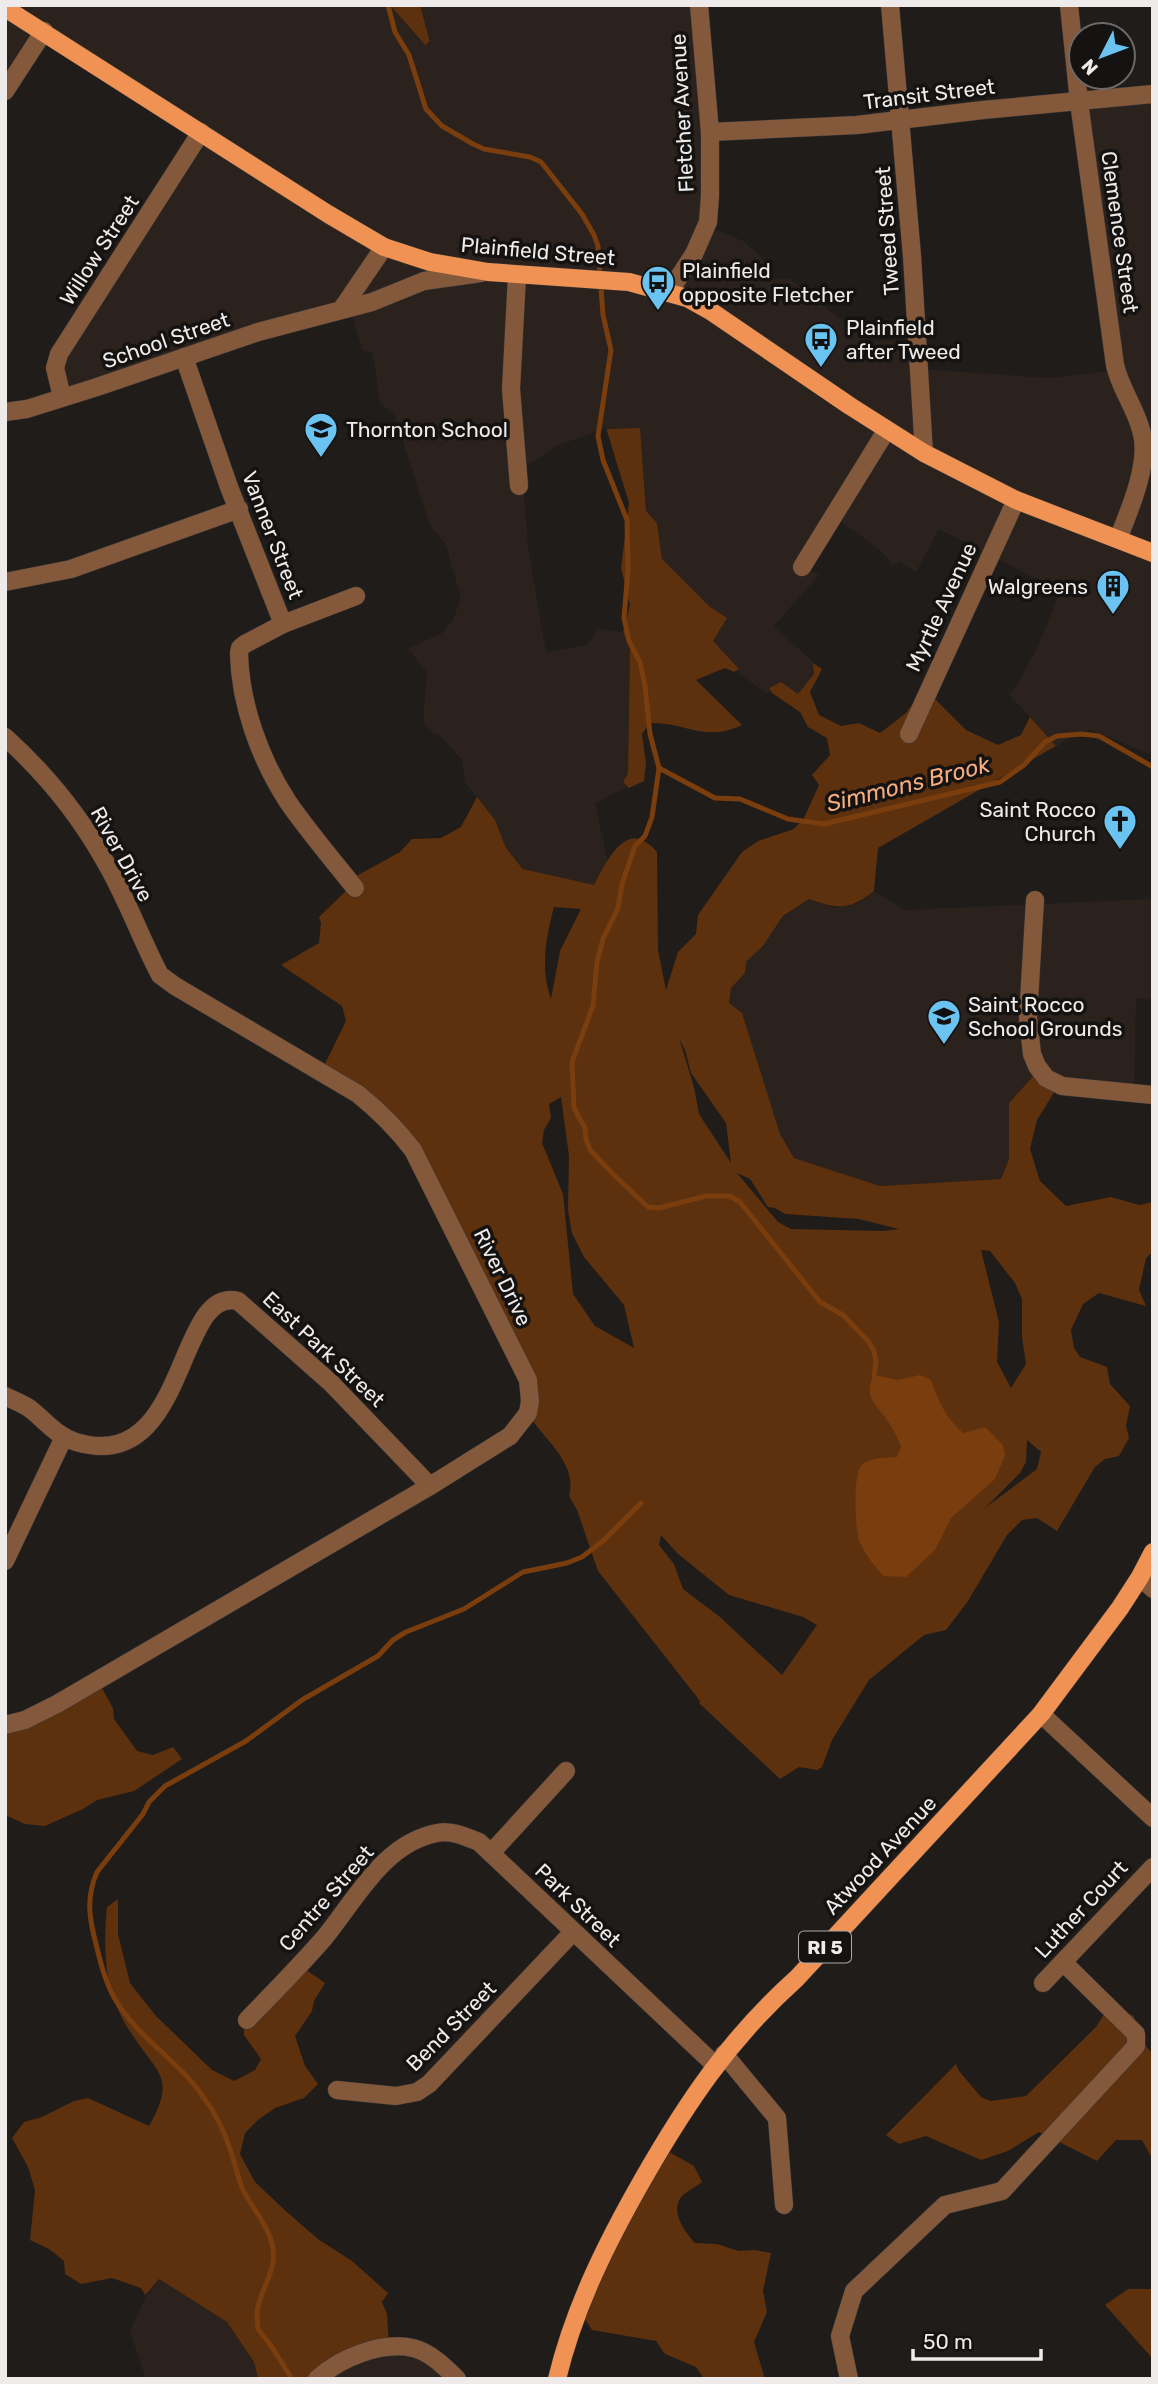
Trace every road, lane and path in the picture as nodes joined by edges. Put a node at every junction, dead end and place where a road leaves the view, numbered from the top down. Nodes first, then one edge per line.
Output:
1 (699, 5) edge
2 (890, 5) edge
3 (1069, 5) edge
4 (5, 8) edge
5 (44, 31) junction
6 (5, 90) edge
7 (1153, 94) edge
8 (1079, 102) junction
9 (901, 120) junction
10 (201, 132) junction
11 (710, 132) junction
12 (384, 247) junction
13 (488, 272) junction
14 (517, 276) junction
15 (669, 292) junction
16 (341, 310) junction
17 (184, 357) junction
18 (62, 397) junction
19 (5, 412) edge
20 (886, 431) junction
21 (924, 453) junction
22 (519, 486) dead end
23 (1016, 500) junction
24 (239, 509) junction
25 (1118, 539) junction
26 (1153, 553) edge
27 (802, 567) dead end
28 (5, 582) edge
29 (356, 596) dead end
30 (283, 625) junction
31 (909, 734) dead end
32 (5, 737) edge
33 (355, 888) dead end
34 (1035, 900) dead end
35 (1153, 1095) edge
36 (5, 1396) edge
37 (64, 1437) junction
38 (430, 1486) junction
39 (1153, 1552) edge
40 (5, 1561) edge
41 (1147, 1583) edge
42 (1041, 1714) junction
43 (5, 1725) edge
44 (566, 1771) dead end
45 (1153, 1818) edge
46 (491, 1853) junction
47 (1153, 1867) edge
48 (573, 1932) junction
49 (1063, 1962) junction
50 (1043, 1983) dead end
51 (247, 2020) dead end
52 (720, 2059) junction
53 (337, 2090) dead end
54 (785, 2205) dead end
55 (848, 2378) edge
56 (317, 2379) edge
57 (457, 2379) edge
58 (557, 2379) edge

1 - 11 street, Fletcher Avenue
2 - 9 street, Tweed Street
3 - 8 street, Clemence Street
4 - 5 main road, Plainfield Street
5 - 6 street
5 - 10 main road, Plainfield Street
7 - 8 street, Transit Street
8 - 9 street, Transit Street
8 - 25 street, Clemence Street
9 - 11 street, Transit Street
9 - 21 street, Tweed Street
10 - 12 main road, Plainfield Street
10 - 18 street, Willow Street
11 - 15 street, Fletcher Avenue
12 - 13 main road, Plainfield Street
12 - 16 street
13 - 14 main road, Plainfield Street
13 - 16 street, School Street
14 - 15 main road, Plainfield Street
14 - 22 street
15 - 20 main road, Plainfield Street
16 - 17 street, School Street
17 - 18 street, School Street
17 - 24 street, Vanner Street
18 - 19 street, School Street
20 - 21 main road, Plainfield Street
20 - 27 street
21 - 23 main road, Plainfield Street
23 - 25 main road, Plainfield Street
23 - 31 street, Myrtle Avenue
24 - 28 street
24 - 30 street, Vanner Street
25 - 26 main road, Plainfield Street
29 - 30 street
30 - 33 street, Vanner Street
32 - 38 street, River Drive
34 - 35 street
36 - 37 street, East Park Street
37 - 38 street, East Park Street
37 - 40 street
38 - 43 street, River Drive
39 - 41 main road, Atwood Avenue / RI 5
41 - 42 main road, Atwood Avenue / RI 5
42 - 45 street
42 - 52 main road, Atwood Avenue / RI 5
44 - 46 street
46 - 48 street, Park Street
46 - 51 street, Centre Street
47 - 49 street, Luther Court
48 - 52 street, Park Street
48 - 53 street, Bend Street
49 - 50 street, Luther Court
49 - 55 street
52 - 54 street
52 - 58 main road, Atwood Avenue / RI 5
56 - 57 street

